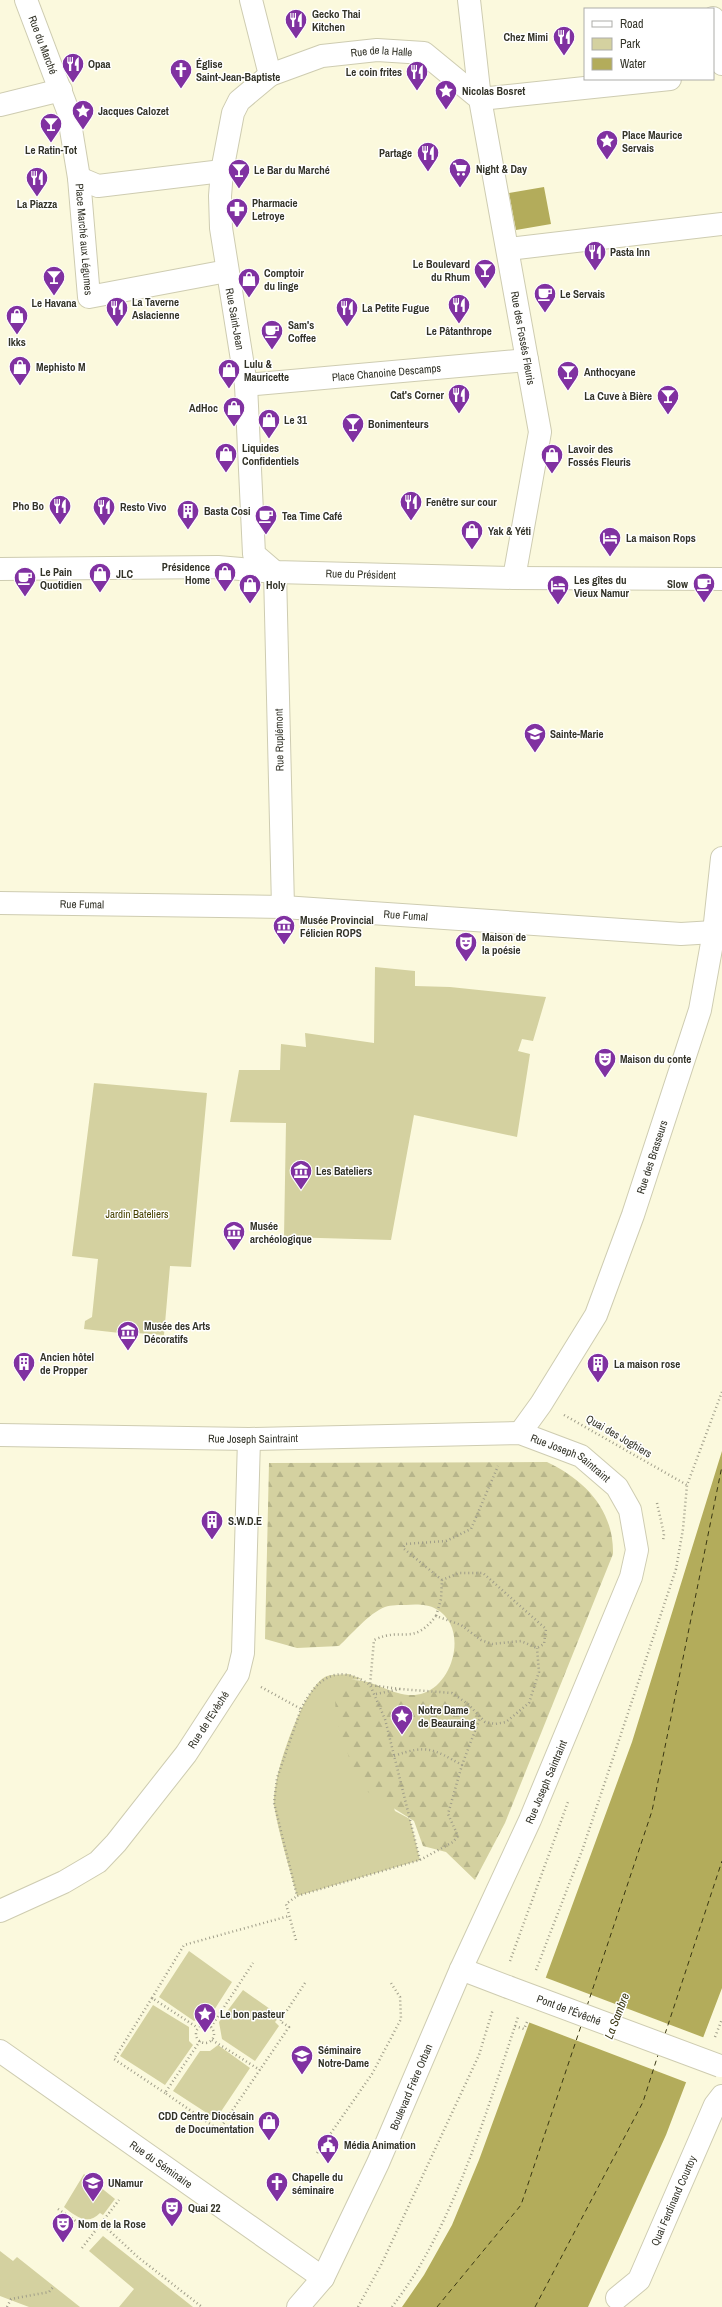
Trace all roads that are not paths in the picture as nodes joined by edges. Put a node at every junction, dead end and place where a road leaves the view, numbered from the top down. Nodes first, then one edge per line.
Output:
1 (26, 0) edge
2 (251, 0) edge
3 (469, 0) edge
4 (714, 23) edge
5 (722, 64) edge
6 (270, 75) junction
7 (660, 80) edge
8 (61, 90) junction
9 (480, 99) junction
10 (0, 104) edge
11 (222, 171) junction
12 (79, 178) junction
13 (722, 224) edge
14 (508, 249) junction
15 (227, 271) junction
16 (526, 360) junction
17 (246, 385) junction
18 (0, 569) edge
19 (275, 572) junction
20 (514, 578) junction
21 (722, 579) edge
22 (722, 858) edge
23 (0, 904) edge
24 (283, 907) junction
25 (714, 932) junction
26 (520, 1433) junction
27 (0, 1435) edge
28 (249, 1439) junction
29 (0, 1910) edge
30 (461, 1969) junction
31 (0, 2051) edge
32 (721, 2066) edge
33 (722, 2096) edge
34 (323, 2278) junction
35 (617, 2298) dead end
36 (298, 2307) edge

1 - 8 street, Rue du Marché
2 - 6 street
3 - 9 street, Rue des Fossés Fleuris
4 - 5 street
6 - 9 street, Rue de la Halle
6 - 11 street, Rue Saint-Jean
7 - 9 street
8 - 10 street
8 - 12 street, Place Marché aux Légumes
9 - 14 street, Rue des Fossés Fleuris
11 - 12 street
11 - 15 street, Rue Saint-Jean
12 - 15 street, Place Marché aux Légumes
13 - 14 street
14 - 16 street, Rue des Fossés Fleuris
15 - 17 street, Rue Saint-Jean
16 - 17 street, Place Chanoine Descamps
16 - 20 street, Rue des Fossés Fleuris
17 - 19 street, Rue Saint-Jean
18 - 19 street, Rue du Président
19 - 20 street, Rue du Président
19 - 24 street, Rue Ruplémont
20 - 21 street, Rue du Président
22 - 25 street, Rue des Brasseurs
23 - 24 street, Rue Fumal
24 - 25 street, Rue Fumal
25 - 26 street, Rue des Brasseurs
26 - 28 street, Rue Joseph Saintraint
26 - 30 street, Rue Joseph Saintraint
27 - 28 street, Rue Joseph Saintraint
28 - 29 street, Rue de l'Evêché
30 - 32 street, Pont de l'Évêché, bridge
30 - 34 street, Boulevard Frère Orban
31 - 34 street, Rue du Séminaire
33 - 35 street, Quai Ferdinand Courtoy
34 - 36 street, Boulevard Frère Orban

